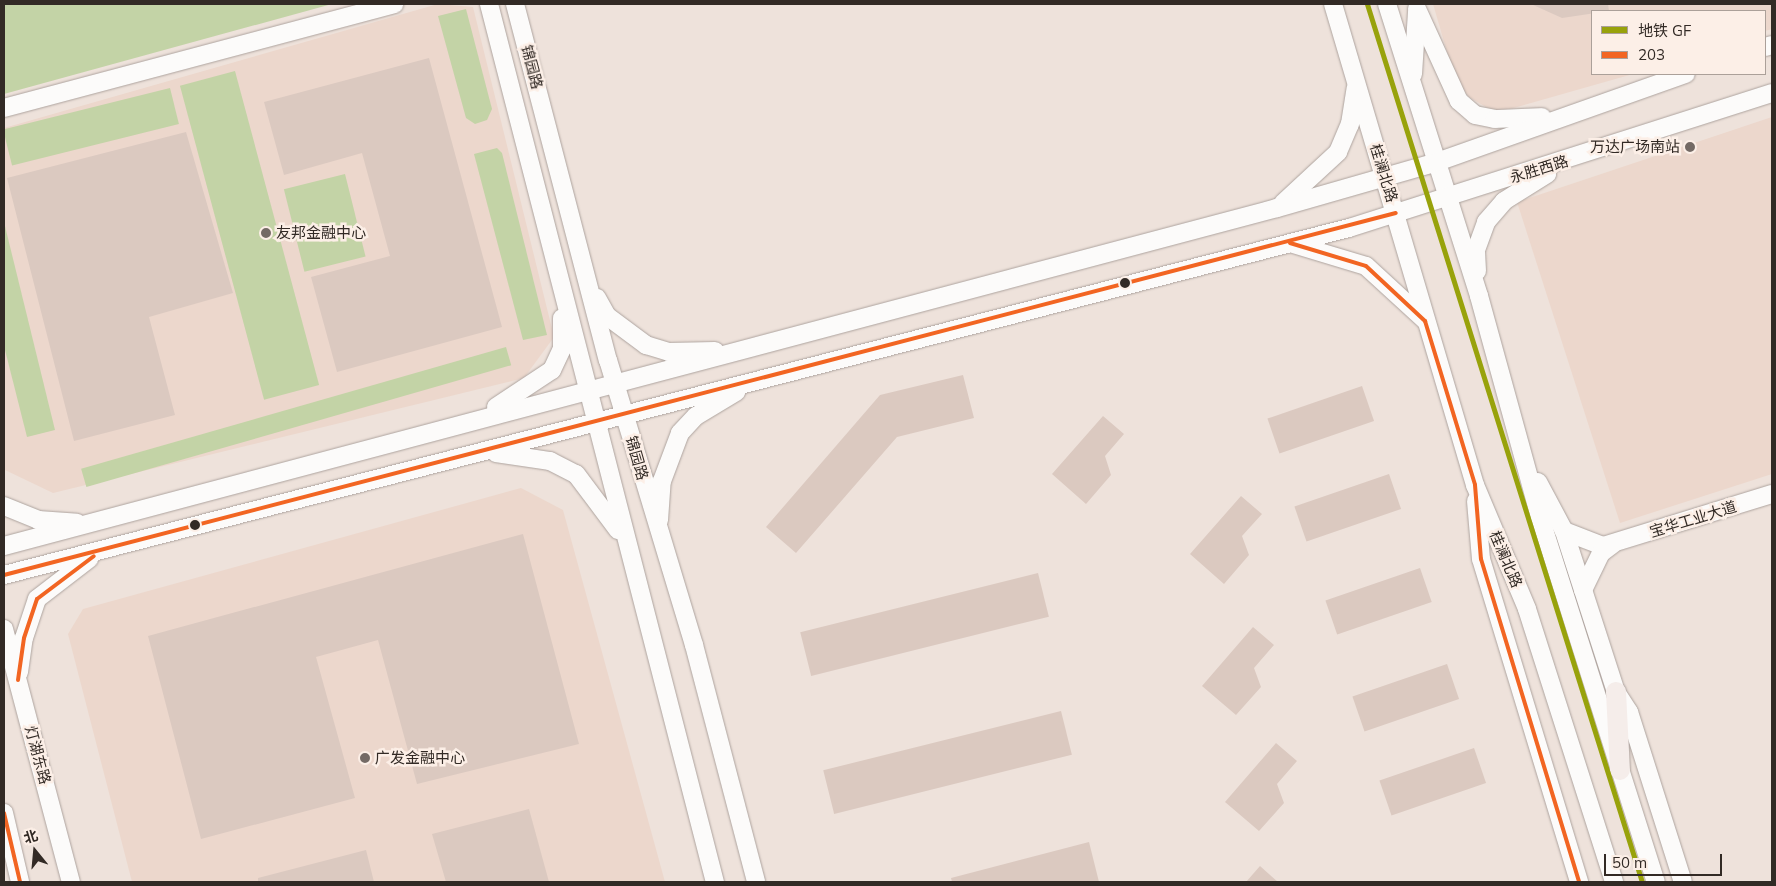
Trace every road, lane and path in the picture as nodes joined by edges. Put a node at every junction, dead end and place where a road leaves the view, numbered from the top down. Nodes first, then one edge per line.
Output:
1 (394, 4) edge
2 (489, 4) edge
3 (515, 4) edge
4 (1333, 4) edge
5 (1387, 4) edge
6 (1417, 6) edge
7 (1683, 75) edge
8 (1356, 83) junction
9 (1413, 84) junction
10 (1772, 93) edge
11 (4, 108) edge
12 (1560, 116) junction
13 (1574, 158) junction
14 (1437, 162) junction
15 (1385, 177) junction
16 (1449, 198) junction
17 (1277, 208) junction
18 (1396, 213) junction
19 (1290, 243) junction
20 (587, 282) junction
21 (561, 290) junction
22 (1479, 296) junction
23 (1425, 320) junction
24 (743, 350) junction
25 (750, 383) junction
26 (615, 384) junction
27 (588, 390) junction
28 (624, 414) junction
29 (473, 419) junction
30 (595, 422) junction
31 (480, 452) junction
32 (1526, 459) junction
33 (1475, 486) junction
34 (1772, 494) edge
35 (4, 506) edge
36 (92, 525) junction
37 (658, 531) junction
38 (1564, 531) junction
39 (625, 540) junction
40 (1613, 544) junction
41 (4, 546) edge
42 (99, 552) junction
43 (4, 575) edge
44 (1583, 590) junction
45 (4, 629) edge
46 (18, 680) junction
47 (1616, 692) junction
48 (1620, 770) junction
49 (4, 813) edge
50 (20, 882) edge
51 (71, 882) edge
52 (715, 882) edge
53 (756, 882) edge
54 (1579, 882) edge
55 (1614, 882) edge
56 (1656, 882) edge
57 (1682, 882) edge

1 - 11 main road
2 - 21 main road, 锦园路
3 - 20 main road, 锦园路
4 - 8 main road, 桂澜北路
5 - 9 main road
6 - 9 main road
6 - 12 main road
7 - 12 main road
8 - 15 main road, 桂澜北路
8 - 17 main road
9 - 14 main road
10 - 13 main road, 永胜西路
12 - 14 main road
13 - 16 main road, 永胜西路
13 - 22 main road
14 - 15 main road
14 - 16 main road
15 - 17 main road
15 - 18 main road, 桂澜北路
16 - 18 main road, 永胜西路
16 - 22 main road
17 - 24 main road
18 - 19 main road, 永胜西路
18 - 23 main road, 桂澜北路
19 - 23 main road
19 - 25 main road, 永胜西路
20 - 24 main road
20 - 26 main road, 锦园路
21 - 27 main road, 锦园路
21 - 29 main road
22 - 32 main road
23 - 33 main road, 桂澜北路
24 - 26 main road
25 - 28 main road, 永胜西路
25 - 37 main road
26 - 27 main road
26 - 28 main road, 锦园路
27 - 29 main road
27 - 30 main road, 锦园路
28 - 30 main road, 永胜西路
28 - 37 main road, 锦园路
29 - 36 main road
30 - 31 main road, 永胜西路
30 - 39 main road, 锦园路
31 - 39 main road
31 - 42 main road, 永胜西路
32 - 38 main road
32 - 48 main road
33 - 54 main road
33 - 55 main road, 桂澜北路
34 - 40 main road, 宝华工业大道
35 - 36 main road
36 - 41 main road
37 - 53 main road, 锦园路
38 - 40 main road
38 - 44 main road
39 - 52 main road, 锦园路
40 - 44 main road
42 - 43 main road, 永胜西路
42 - 46 main road
44 - 47 main road
45 - 46 main road, 灯湖东路
46 - 51 main road, 灯湖东路
47 - 48 main road
47 - 57 main road
48 - 56 main road
49 - 50 main road

